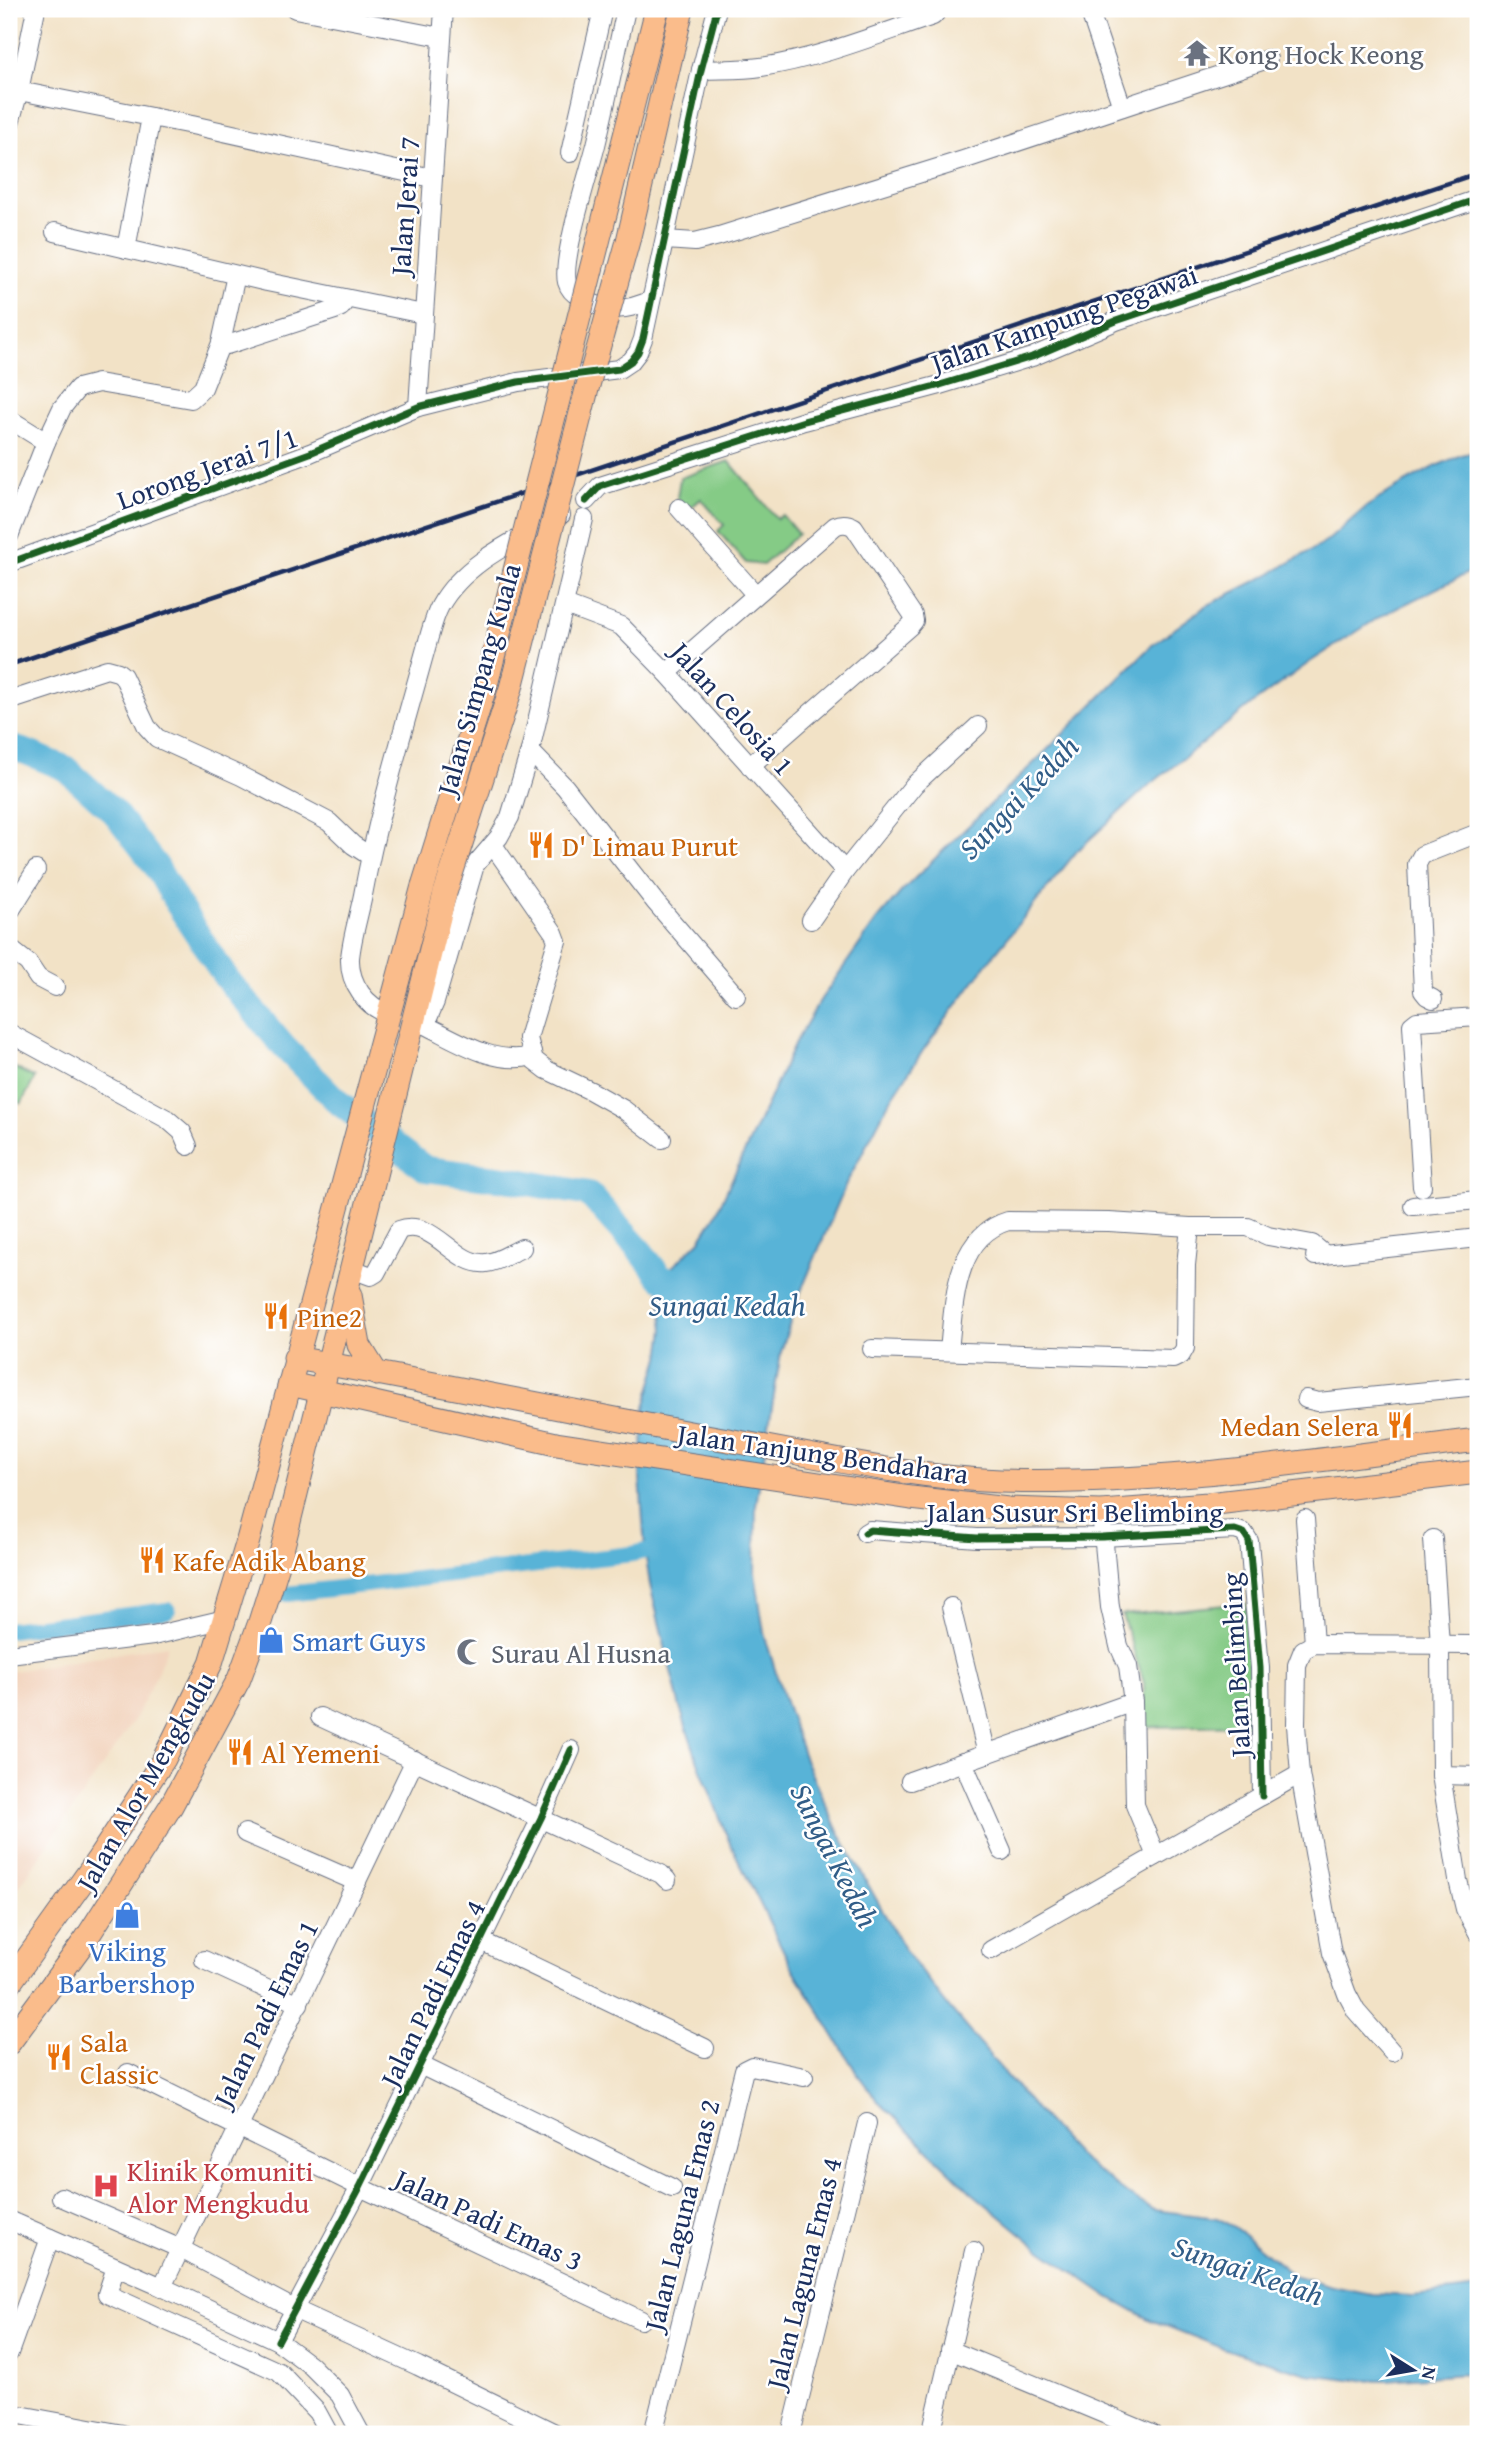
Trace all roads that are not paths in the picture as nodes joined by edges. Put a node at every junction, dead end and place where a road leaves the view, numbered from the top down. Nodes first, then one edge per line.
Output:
1 (36, 9) edge
2 (295, 9) edge
3 (444, 9) edge
4 (603, 9) edge
5 (626, 9) edge
6 (657, 9) edge
7 (682, 9) edge
8 (717, 9) edge
9 (939, 9) edge
10 (1089, 9) edge
11 (441, 37) junction
12 (1268, 59) dead end
13 (701, 70) junction
14 (19, 91) junction
15 (1122, 107) junction
16 (151, 117) junction
17 (9, 126) edge
18 (570, 153) dead end
19 (432, 178) junction
20 (1478, 200) edge
21 (55, 232) dead end
22 (664, 240) junction
23 (125, 249) junction
24 (236, 275) junction
25 (346, 299) junction
26 (651, 300) junction
27 (423, 314) junction
28 (221, 343) junction
29 (418, 407) junction
30 (9, 419) edge
31 (46, 442) junction
32 (678, 508) dead end
33 (585, 510) junction
34 (11, 525) edge
35 (9, 563) edge
36 (755, 594) junction
37 (565, 605) junction
38 (667, 673) junction
39 (9, 701) edge
40 (978, 726) dead end
41 (530, 751) junction
42 (750, 766) junction
43 (1478, 833) edge
44 (493, 845) junction
45 (370, 856) junction
46 (36, 870) dead end
47 (845, 871) junction
48 (9, 913) edge
49 (811, 920) dead end
50 (9, 947) edge
51 (55, 987) dead end
52 (736, 996) dead end
53 (1433, 999) dead end
54 (390, 1014) junction
55 (1478, 1017) edge
56 (418, 1027) junction
57 (9, 1033) edge
58 (532, 1056) junction
59 (662, 1139) dead end
60 (188, 1146) dead end
61 (1422, 1187) dead end
62 (1478, 1200) edge
63 (1413, 1206) dead end
64 (1190, 1227) junction
65 (1478, 1238) edge
66 (523, 1248) dead end
67 (350, 1277) junction
68 (872, 1349) dead end
69 (949, 1351) junction
70 (295, 1358) junction
71 (329, 1364) junction
72 (377, 1374) junction
73 (290, 1384) junction
74 (1478, 1386) edge
75 (322, 1390) junction
76 (1306, 1399) dead end
77 (371, 1401) junction
78 (313, 1427) junction
79 (1478, 1440) edge
80 (1300, 1462) junction
81 (1478, 1472) edge
82 (1303, 1493) junction
83 (1101, 1512) junction
84 (1305, 1520) dead end
85 (865, 1533) dead end
86 (1244, 1533) joint
87 (1102, 1537) junction
88 (1433, 1539) dead end
89 (951, 1607) dead end
90 (226, 1619) junction
91 (1314, 1644) junction
92 (1440, 1645) junction
93 (1478, 1645) edge
94 (9, 1654) edge
95 (1133, 1702) junction
96 (320, 1717) dead end
97 (572, 1750) dead end
98 (988, 1754) junction
99 (415, 1760) junction
100 (964, 1762) junction
101 (1300, 1774) junction
102 (1441, 1775) junction
103 (1478, 1776) edge
104 (910, 1781) dead end
105 (1262, 1796) junction
106 (541, 1818) junction
107 (245, 1833) dead end
108 (1002, 1851) dead end
109 (1156, 1856) junction
110 (667, 1880) dead end
111 (357, 1882) junction
112 (1478, 1933) edge
113 (481, 1941) junction
114 (991, 1950) dead end
115 (204, 1960) dead end
116 (9, 1983) edge
117 (299, 2004) junction
118 (9, 2043) edge
119 (705, 2048) dead end
120 (1392, 2052) dead end
121 (419, 2065) junction
122 (128, 2073) dead end
123 (804, 2077) dead end
124 (867, 2123) dead end
125 (240, 2127) junction
126 (360, 2187) junction
127 (672, 2188) dead end
128 (61, 2197) dead end
129 (9, 2220) edge
130 (50, 2238) junction
131 (181, 2249) junction
132 (974, 2251) dead end
133 (116, 2267) junction
134 (162, 2287) junction
135 (296, 2310) junction
136 (641, 2320) dead end
137 (278, 2341) junction
138 (950, 2350) junction
139 (9, 2353) edge
140 (9, 2413) edge
141 (123, 2434) edge
142 (330, 2434) edge
143 (361, 2434) edge
144 (557, 2434) edge
145 (653, 2434) edge
146 (791, 2434) edge
147 (931, 2434) edge
148 (1152, 2434) edge

1 - 14 street
2 - 11 street
3 - 11 street, Jalan Jerai 7
4 - 18 street
5 - 26 street
6 - 54 main road, Jalan Simpang Kuala, bridge
7 - 56 main road, Jalan Simpang Kuala, bridge
8 - 13 street, Lorong Jerai 7/1
9 - 13 street
10 - 15 street
11 - 19 street, Jalan Jerai 7
12 - 15 street
13 - 22 street, Lorong Jerai 7/1
14 - 16 street
14 - 17 street
15 - 22 street
16 - 19 street
16 - 23 street
19 - 27 street, Jalan Jerai 7
20 - 33 street, Jalan Kampung Pegawai
21 - 23 street
22 - 26 street, Lorong Jerai 7/1
23 - 24 street
24 - 25 street
24 - 28 street
25 - 27 street
25 - 28 street
26 - 29 street, Lorong Jerai 7/1
27 - 29 street, Jalan Jerai 7
28 - 31 street
29 - 35 street, Lorong Jerai 7/1
30 - 31 street
31 - 34 street
32 - 36 street
33 - 37 street
33 - 45 street, Jalan Kampung Pegawai
36 - 38 street
36 - 42 street
37 - 38 street, Jalan Celosia 1
37 - 41 street
38 - 42 street, Jalan Celosia 1
39 - 45 street
40 - 47 street
41 - 44 street
41 - 52 street
42 - 47 street, Jalan Celosia 1
43 - 53 street
44 - 56 street
44 - 58 street
45 - 54 street
46 - 48 street
47 - 49 street
50 - 51 street
54 - 70 main road, Jalan Simpang Kuala
55 - 61 street
56 - 58 street
56 - 67 main road, Jalan Simpang Kuala
57 - 60 street
58 - 59 street
62 - 63 street
64 - 65 street
64 - 69 street
64 - 69 street
66 - 67 street
67 - 71 main road, Jalan Simpang Kuala
67 - 72 main road
68 - 69 street
70 - 71 main road, Jalan Tanjung Bendahara
70 - 73 main road, Jalan Alor Mengkudu
71 - 72 main road, Jalan Tanjung Bendahara
71 - 75 main road, Jalan Alor Mengkudu
72 - 80 main road, Jalan Tanjung Bendahara
73 - 75 main road, Jalan Tanjung Bendahara
73 - 90 main road, Jalan Alor Mengkudu
74 - 76 street
75 - 77 main road, Jalan Tanjung Bendahara
75 - 78 main road, Jalan Alor Mengkudu
77 - 78 main road
77 - 83 main road, Jalan Tanjung Bendahara
78 - 118 main road, Jalan Alor Mengkudu
79 - 80 main road, Jalan Tanjung Bendahara
80 - 82 main road
81 - 82 main road, Jalan Tanjung Bendahara
82 - 83 main road, Jalan Tanjung Bendahara
83 - 87 street
84 - 91 street
85 - 87 street, Jalan Susur Sri Belimbing
86 - 87 street, Jalan Susur Sri Belimbing
86 - 105 street, Jalan Belimbing
87 - 95 street
88 - 92 street
89 - 98 street
90 - 94 street
90 - 116 main road, Jalan Alor Mengkudu
91 - 92 street
91 - 101 street, Jalan Belimbing
92 - 93 street
92 - 102 street
95 - 98 street
95 - 109 street
96 - 99 street
97 - 106 street, Jalan Padi Emas 4
98 - 100 street
99 - 106 street
99 - 111 street, Jalan Padi Emas 1
100 - 104 street
100 - 108 street
101 - 105 street
101 - 120 street, Jalan Belimbing
102 - 103 street
102 - 112 street
105 - 109 street
106 - 110 street
106 - 113 street, Jalan Padi Emas 4
107 - 111 street
109 - 114 street
111 - 117 street, Jalan Padi Emas 1
113 - 119 street
113 - 121 street, Jalan Padi Emas 4
115 - 117 street
117 - 125 street, Jalan Padi Emas 1
121 - 126 street, Jalan Padi Emas 4
121 - 127 street
122 - 125 street, Jalan Padi Emas 3
123 - 145 street, Jalan Laguna Emas 2
124 - 146 street, Jalan Laguna Emas 4
125 - 126 street, Jalan Padi Emas 3
125 - 131 street, Jalan Padi Emas 1
126 - 135 street, Jalan Padi Emas 4
126 - 136 street, Jalan Padi Emas 3
128 - 131 street
129 - 130 street
130 - 133 street
130 - 139 street
131 - 134 street, Jalan Padi Emas 1
131 - 135 street
132 - 138 street
133 - 134 street
133 - 142 street
134 - 137 street
135 - 137 street, Jalan Padi Emas 4
135 - 144 street
137 - 143 street
138 - 147 street
138 - 148 street
140 - 141 street

